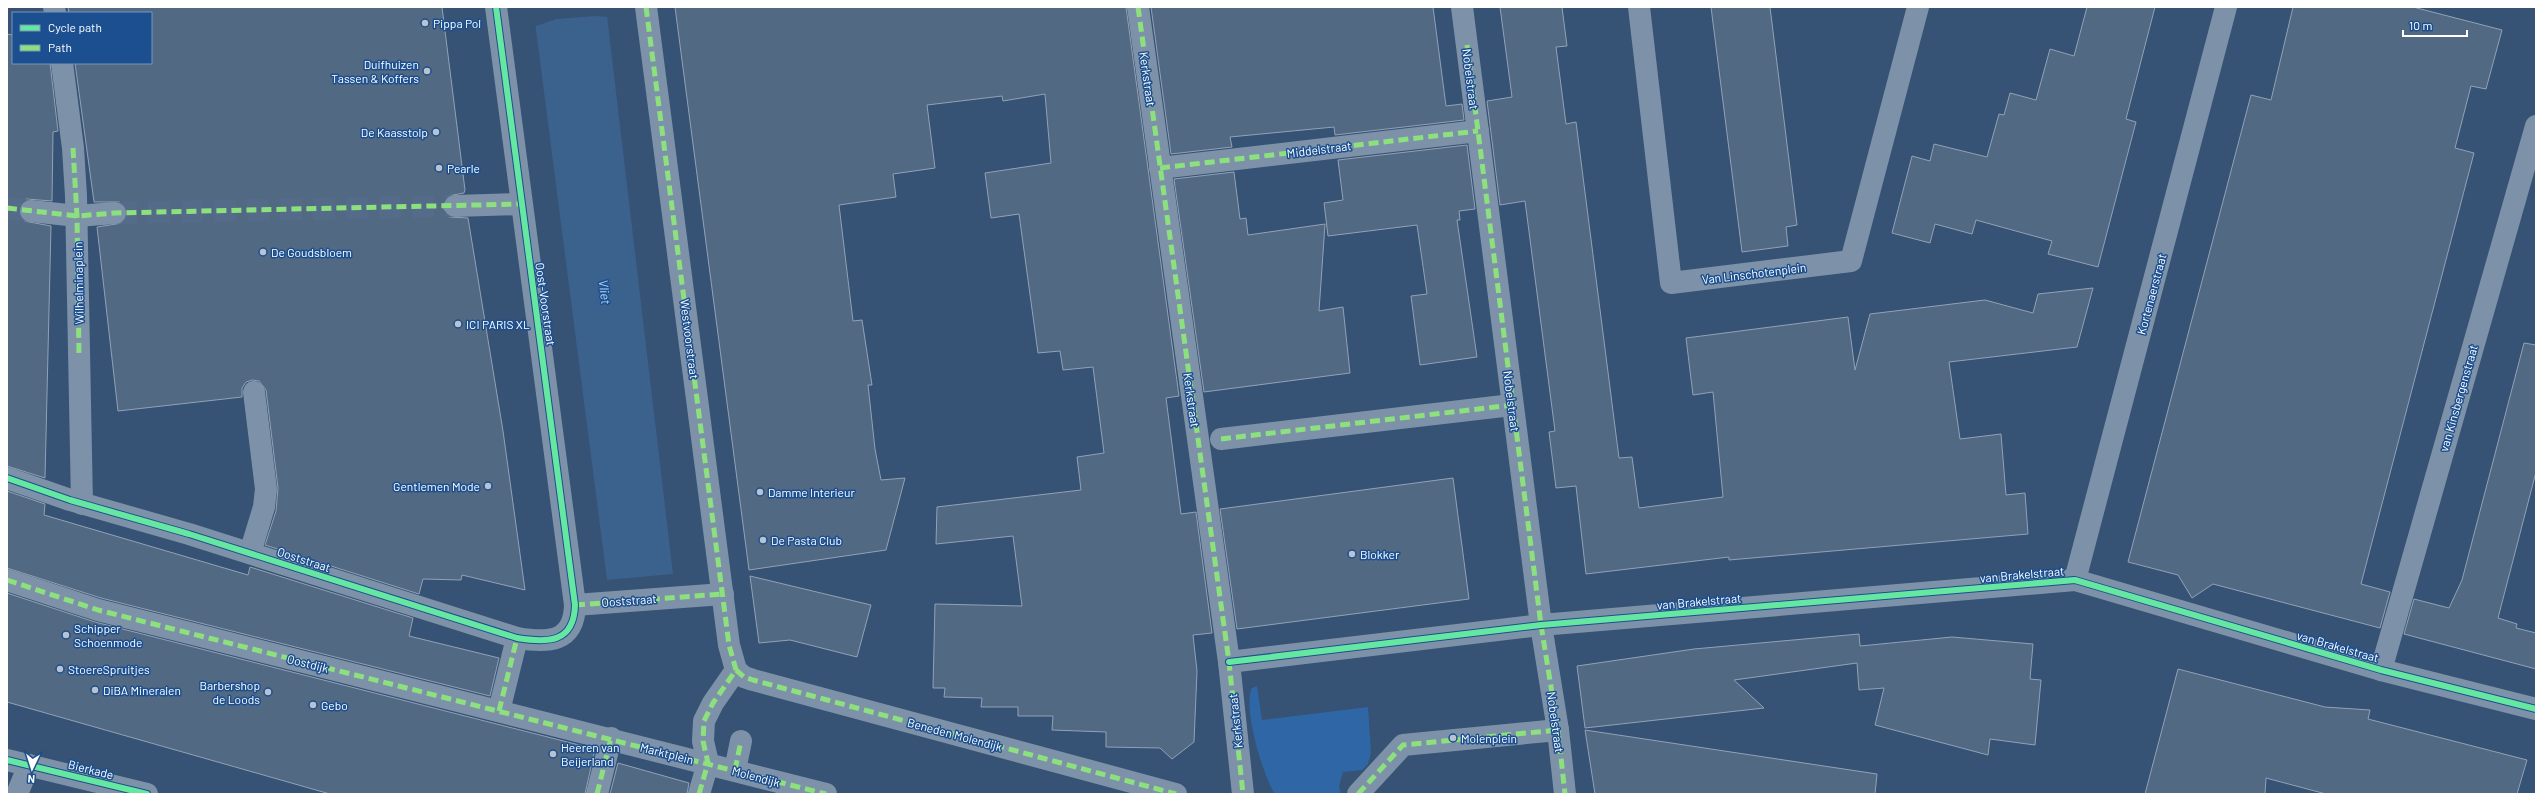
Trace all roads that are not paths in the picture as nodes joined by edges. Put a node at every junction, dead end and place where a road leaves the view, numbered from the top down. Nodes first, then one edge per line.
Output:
1 (496, 7) edge
2 (646, 7) edge
3 (1138, 7) edge
4 (1462, 7) edge
5 (1640, 7) edge
6 (1918, 7) edge
7 (2226, 7) edge
8 (62, 64) edge
9 (2536, 126) edge
10 (1478, 131) junction
11 (1160, 168) junction
12 (521, 204) junction
13 (455, 206) tunnel mouth
14 (31, 211) tunnel mouth
15 (115, 213) tunnel mouth
16 (77, 216) junction
17 (254, 392) dead end
18 (1512, 405) junction
19 (1221, 439) dead end
20 (7, 478) edge
21 (82, 504) junction
22 (250, 553) junction
23 (7, 580) edge
24 (2075, 580) junction
25 (723, 594) junction
26 (575, 605) junction
27 (1541, 625) junction
28 (517, 638) junction
29 (1229, 662) junction
30 (736, 670) junction
31 (2381, 670) junction
32 (2536, 709) edge
33 (499, 711) junction
34 (1558, 730) junction
35 (611, 738) junction
36 (740, 741) dead end
37 (7, 760) edge
38 (708, 763) junction
39 (29, 765) junction
40 (734, 770) junction
41 (17, 794) edge
42 (147, 794) edge
43 (597, 794) edge
44 (699, 794) edge
45 (826, 794) edge
46 (1176, 794) edge
47 (1243, 794) edge
48 (1358, 794) edge
49 (1565, 794) edge

1 - 12 street, Oost-Voorstraat
2 - 25 street, Westvoorstraat
3 - 11 street, Kerkstraat
4 - 10 street, Nobelstraat
5 - 6 street, Van Linschotenplein
7 - 24 street, Kortenaerstraat
8 - 16 street, Wilhelminaplein
9 - 31 street, van Kinsbergenstraat
10 - 11 street, Middelstraat
10 - 18 street, Nobelstraat
11 - 29 street, Kerkstraat
12 - 13 street
12 - 26 street, Oost-Voorstraat
14 - 16 street
15 - 16 street
16 - 21 street, Wilhelminaplein
17 - 22 street
18 - 19 street
18 - 27 street, Nobelstraat
20 - 21 street, Ooststraat
21 - 22 street, Ooststraat
22 - 28 street, Ooststraat
23 - 33 street, Oostdijk
24 - 27 street, van Brakelstraat
24 - 31 street, van Brakelstraat
25 - 26 street, Ooststraat
25 - 30 street, Westvoorstraat
26 - 28 street, Ooststraat
27 - 29 street, van Brakelstraat
27 - 34 street, Nobelstraat
28 - 33 street
29 - 47 street, Kerkstraat
30 - 38 street, Marktplein
30 - 46 street, Beneden Molendijk
31 - 32 street, van Brakelstraat
33 - 35 street, Oostdijk
34 - 48 street
34 - 49 street, Nobelstraat
35 - 38 street, Marktplein
35 - 43 street
36 - 40 street
37 - 39 street, Bierkade
38 - 40 street, Molendijk
38 - 44 street, Marktplein
39 - 41 street
39 - 42 street, Bierkade
40 - 45 street, Molendijk

